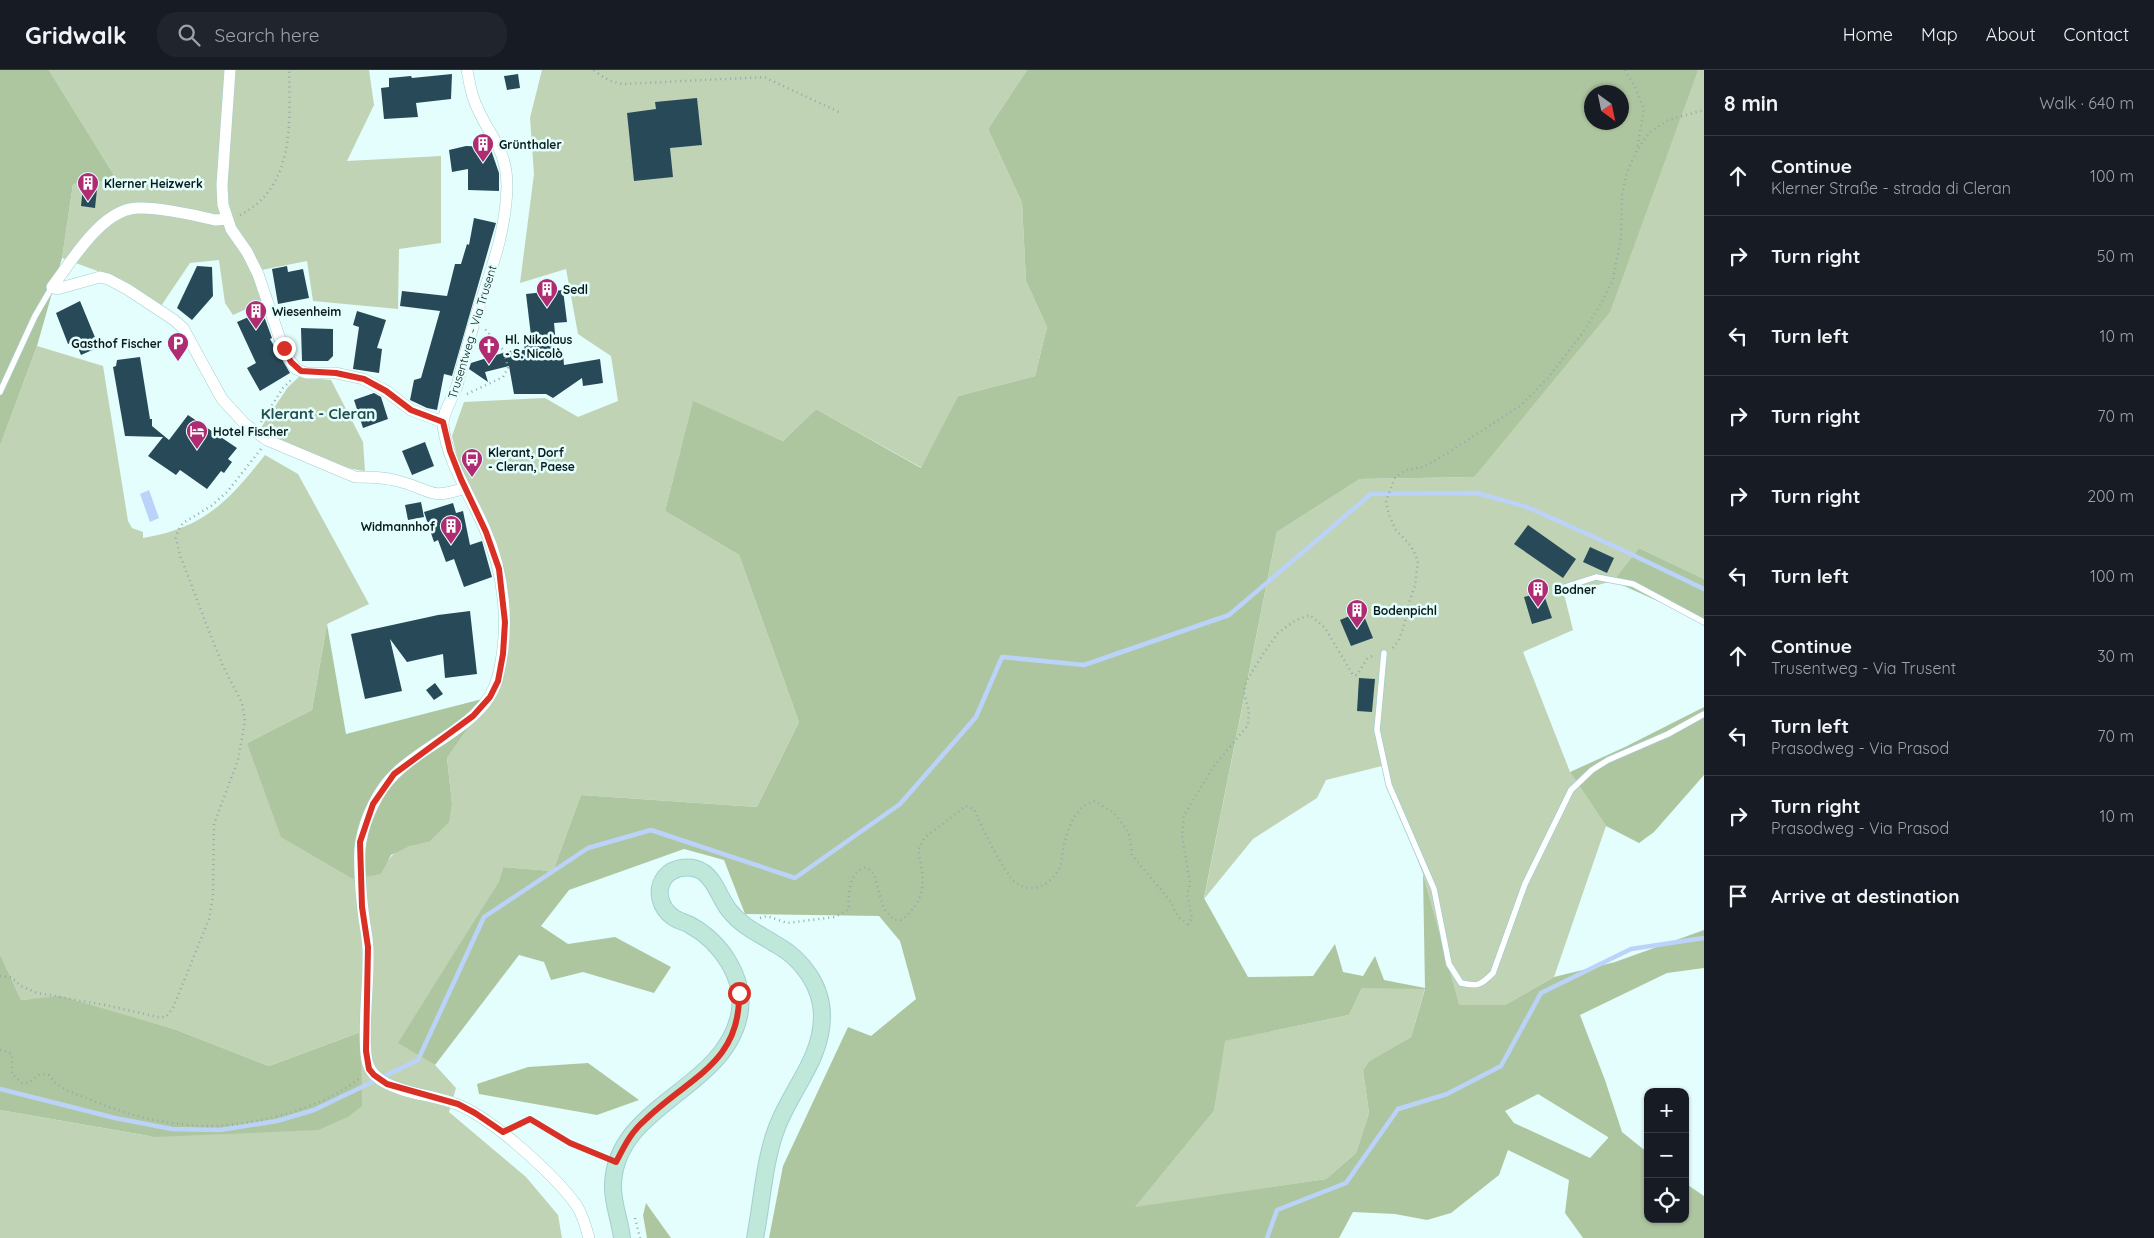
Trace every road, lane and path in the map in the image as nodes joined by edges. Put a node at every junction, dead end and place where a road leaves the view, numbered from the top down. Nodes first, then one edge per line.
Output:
1 (230, 70) edge
2 (289, 70) edge
3 (467, 70) edge
4 (594, 70) edge
5 (1625, 70) edge
6 (1704, 110) edge
7 (841, 113) dead end
8 (1637, 150) junction
9 (227, 219) junction
10 (52, 288) junction
11 (475, 319) junction
12 (301, 371) junction
13 (0, 392) edge
14 (455, 393) junction
15 (443, 422) junction
16 (254, 432) junction
17 (267, 440) junction
18 (465, 488) junction
19 (1562, 588) dead end
20 (1704, 622) edge
21 (1384, 653) junction
22 (1704, 714) edge
23 (749, 929) junction
24 (0, 976) edge
25 (0, 1050) edge
26 (372, 1072) junction
27 (503, 1132) junction
28 (616, 1162) junction
29 (588, 1238) edge
30 (622, 1238) edge
31 (754, 1238) edge

1 - 9 street
2 - 9 path
3 - 11 street, Trusentweg - Via Trusent
4 - 7 path
5 - 8 path
6 - 8 path
8 - 21 path
9 - 10 street
9 - 12 street
10 - 13 lane
10 - 16 street
11 - 14 street, Trusentweg - Via Trusent
11 - 14 path
12 - 15 street
12 - 16 path
14 - 15 street, Trusentweg - Via Trusent
15 - 18 street
16 - 17 street
17 - 18 street
17 - 24 path
18 - 26 street
19 - 20 lane
21 - 22 lane
21 - 23 path
23 - 28 street
23 - 31 street
25 - 26 path
26 - 27 street
27 - 28 path
27 - 29 street
28 - 30 street

